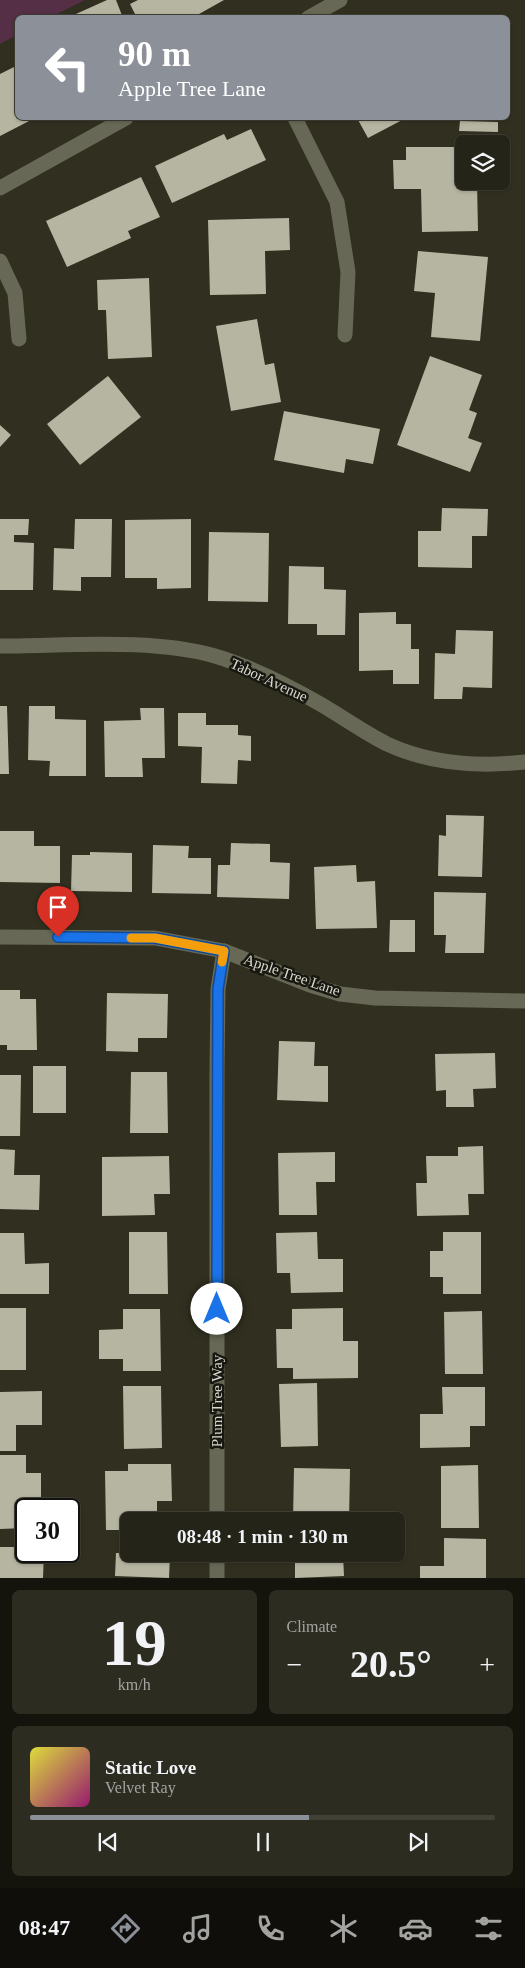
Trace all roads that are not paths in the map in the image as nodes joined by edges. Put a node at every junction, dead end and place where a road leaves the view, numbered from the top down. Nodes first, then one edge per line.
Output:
1 (340, 0) edge
2 (313, 15) edge
3 (122, 120) edge
4 (295, 120) edge
5 (0, 188) edge
6 (0, 261) edge
7 (345, 335) dead end
8 (19, 339) dead end
9 (0, 646) edge
10 (525, 762) edge
11 (0, 937) edge
12 (224, 951) junction
13 (525, 1001) edge
14 (217, 1512) edge
15 (217, 1562) edge
16 (217, 1578) edge

1 - 2 street
3 - 5 street
4 - 7 street
6 - 8 street
9 - 10 street, Tabor Avenue
11 - 12 street, Apple Tree Lane
12 - 13 street, Apple Tree Lane
12 - 14 street, Plum Tree Way
15 - 16 street

